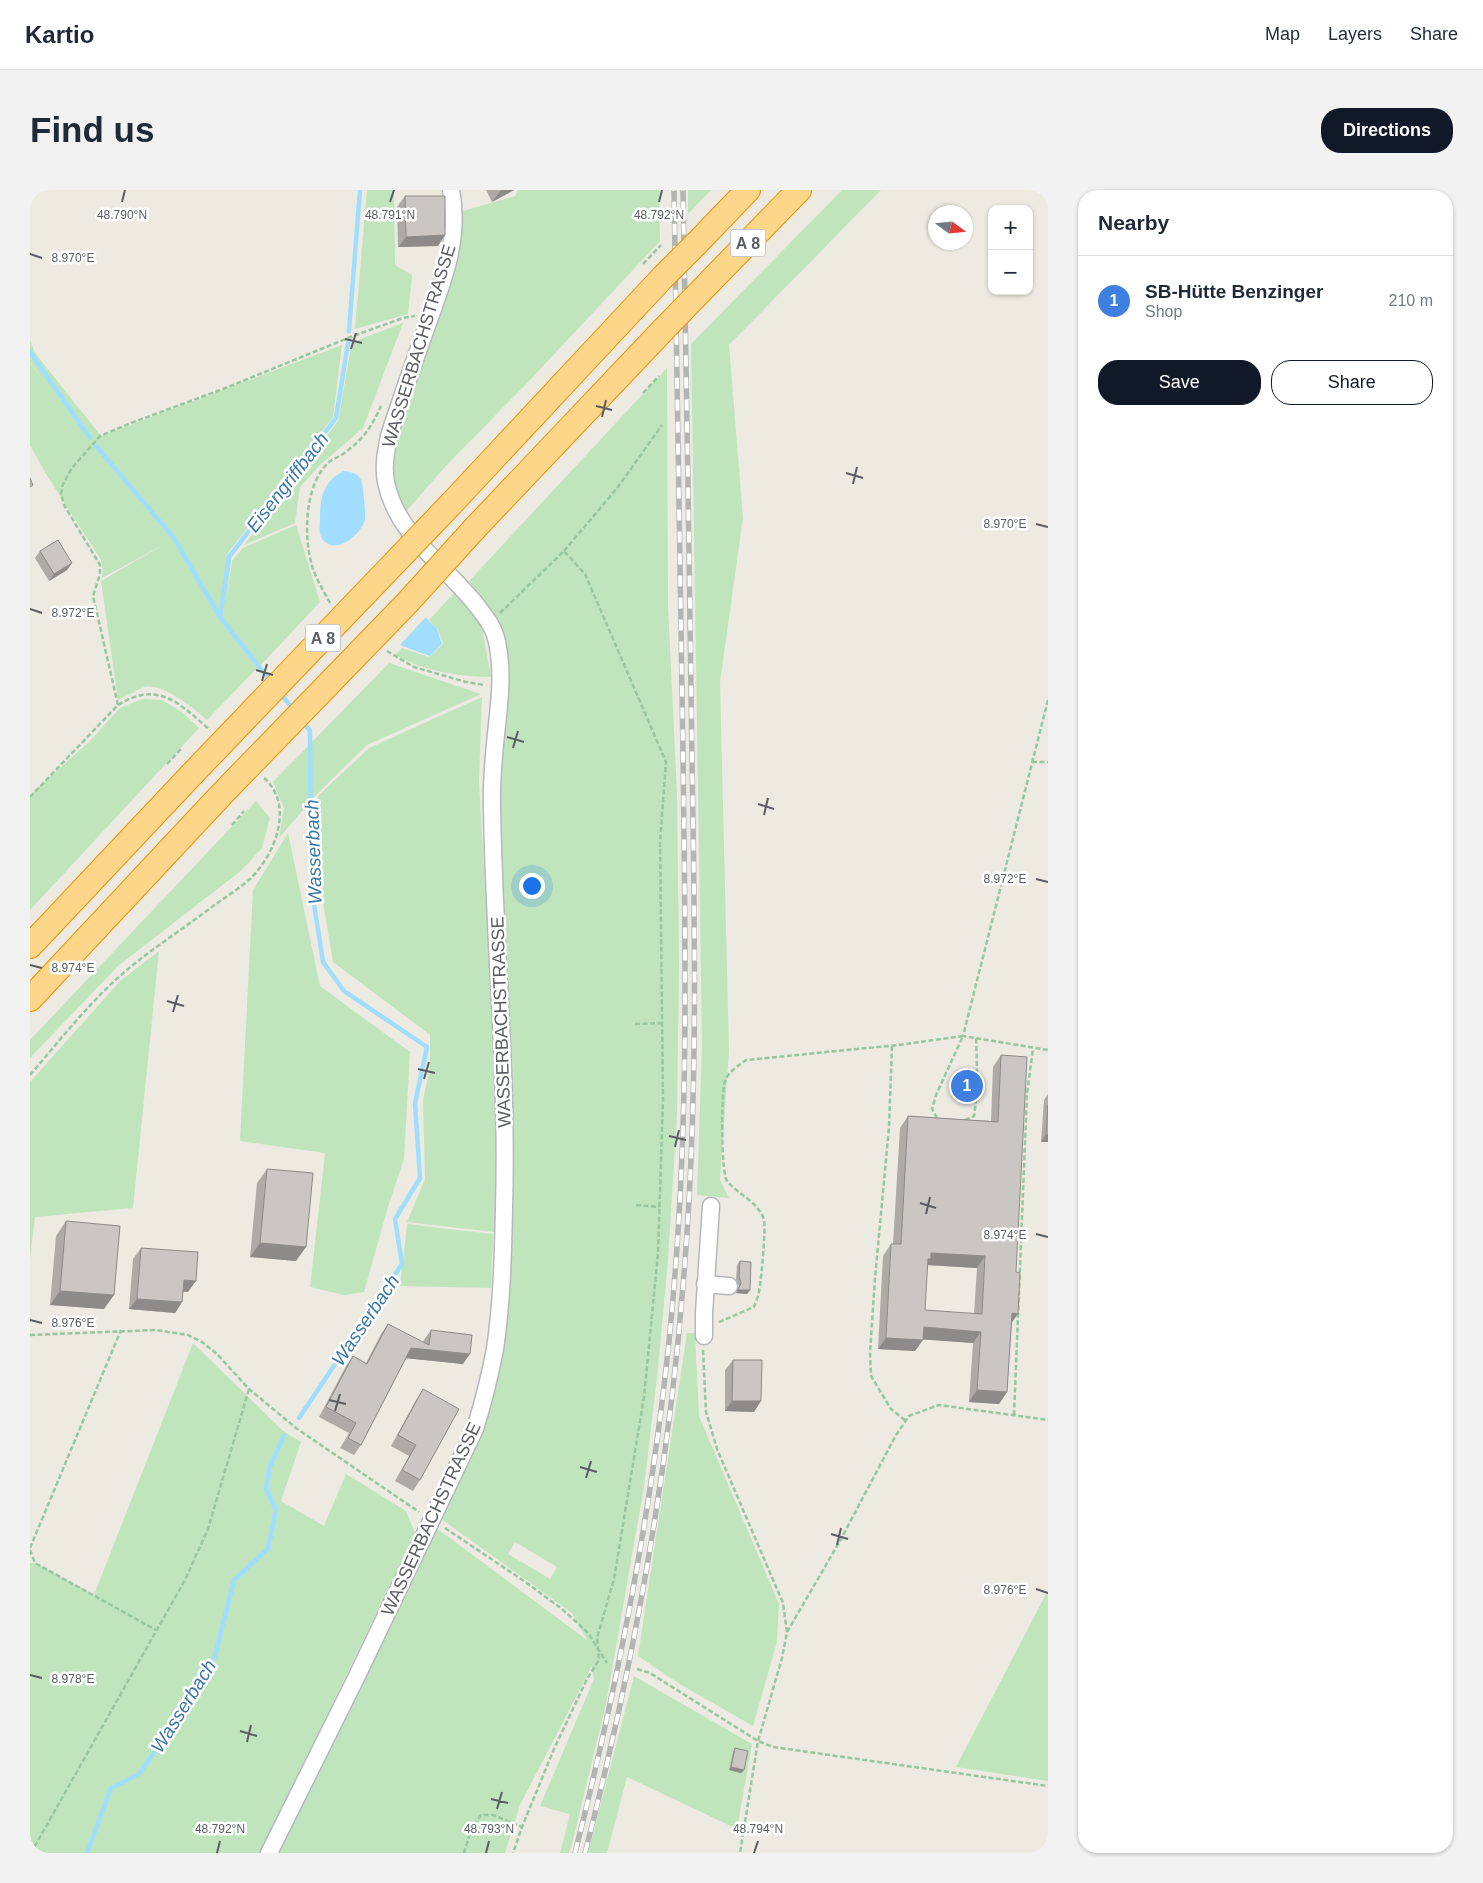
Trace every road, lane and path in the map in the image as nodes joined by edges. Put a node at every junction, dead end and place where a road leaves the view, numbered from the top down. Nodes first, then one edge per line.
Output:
1 (451, 190) edge
2 (748, 190) edge
3 (799, 190) edge
4 (661, 245) dead end
5 (643, 264) dead end
6 (431, 313) junction
7 (659, 376) dead end
8 (643, 393) dead end
9 (383, 400) dead end
10 (662, 425) dead end
11 (564, 551) junction
12 (335, 609) dead end
13 (490, 622) junction
14 (384, 649) dead end
15 (501, 688) junction
16 (1048, 700) edge
17 (118, 705) dead end
18 (181, 749) dead end
19 (1032, 762) junction
20 (1048, 762) edge
21 (167, 764) dead end
22 (244, 812) dead end
23 (232, 825) dead end
24 (30, 946) edge
25 (30, 999) edge
26 (663, 1023) junction
27 (635, 1024) dead end
28 (963, 1036) junction
29 (976, 1038) junction
30 (892, 1046) junction
31 (1033, 1048) junction
32 (1048, 1050) edge
33 (942, 1120) edge
34 (957, 1121) edge
35 (636, 1205) dead end
36 (710, 1206) dead end
37 (659, 1207) junction
38 (705, 1284) junction
39 (729, 1286) dead end
40 (121, 1330) junction
41 (30, 1335) edge
42 (704, 1336) junction
43 (249, 1389) junction
44 (1014, 1415) junction
45 (1048, 1420) edge
46 (906, 1421) junction
47 (432, 1520) junction
48 (30, 1549) edge
49 (156, 1630) junction
50 (787, 1632) junction
51 (600, 1650) junction
52 (607, 1663) dead end
53 (637, 1669) dead end
54 (758, 1741) junction
55 (1048, 1786) edge
56 (522, 1827) junction
57 (31, 1853) edge
58 (269, 1853) edge
59 (464, 1853) edge
60 (514, 1853) edge
61 (740, 1853) edge

1 - 6 street, WASSERBACHSTRASSE
2 - 24 highway, A 8, bridge
3 - 25 highway, A 8, bridge
4 - 5 path
6 - 13 street, WASSERBACHSTRASSE
6 - 17 path
7 - 8 path
9 - 12 path
10 - 11 path
11 - 13 path
11 - 26 path
13 - 15 street, WASSERBACHSTRASSE
14 - 15 path
15 - 47 street, WASSERBACHSTRASSE
16 - 19 path
18 - 21 path
19 - 20 path
19 - 28 path
22 - 23 path
26 - 27 path
26 - 37 path
28 - 29 path
28 - 30 path
28 - 33 path
29 - 31 path
29 - 34 path
30 - 42 path
30 - 46 path
31 - 32 path
31 - 44 path
35 - 37 path
36 - 38 street
37 - 51 path
38 - 39 street
38 - 42 street
40 - 41 path
40 - 43 path
40 - 48 path
42 - 50 path
43 - 47 path
43 - 49 path
44 - 45 path
44 - 46 path
46 - 50 path
47 - 51 path
47 - 58 street, WASSERBACHSTRASSE
48 - 49 path
49 - 57 path
50 - 54 path
51 - 52 path
51 - 56 path
53 - 54 path
54 - 55 path
54 - 61 path
56 - 59 path
56 - 60 path

